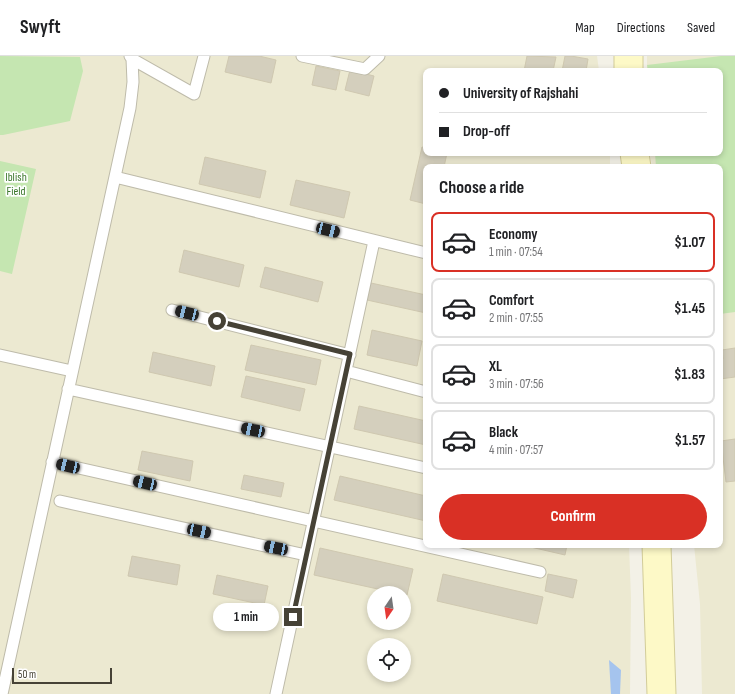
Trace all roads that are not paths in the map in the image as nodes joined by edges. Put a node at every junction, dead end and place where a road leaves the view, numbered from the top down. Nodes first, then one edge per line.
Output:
1 (204, 56) edge
2 (302, 56) edge
3 (379, 56) edge
4 (622, 56) edge
5 (635, 56) edge
6 (131, 57) edge
7 (622, 68) edge
8 (635, 68) edge
9 (115, 177) junction
10 (374, 241) junction
11 (423, 252) edge
12 (172, 310) dead end
13 (350, 354) junction
14 (0, 355) edge
15 (72, 371) junction
16 (346, 372) junction
17 (68, 389) junction
18 (423, 391) edge
19 (330, 447) junction
20 (52, 462) junction
21 (423, 467) edge
22 (60, 501) dead end
23 (314, 521) junction
24 (423, 546) edge
25 (434, 548) edge
26 (650, 548) edge
27 (663, 548) edge
28 (306, 555) junction
29 (540, 572) dead end
30 (2, 694) edge
31 (276, 694) edge
32 (655, 694) edge
33 (668, 694) edge

1 - 6 street
2 - 3 street
4 - 7 main road
5 - 8 main road
6 - 9 street
9 - 10 street
9 - 15 street
10 - 11 street
10 - 13 street
12 - 13 street
13 - 16 street
14 - 15 street
15 - 17 street
16 - 18 street
16 - 19 street
17 - 19 street
17 - 20 street
19 - 21 street
19 - 23 street
20 - 23 street
20 - 30 street
22 - 28 street
23 - 24 street
23 - 28 street
25 - 29 street
26 - 32 main road
27 - 33 main road
28 - 31 street

